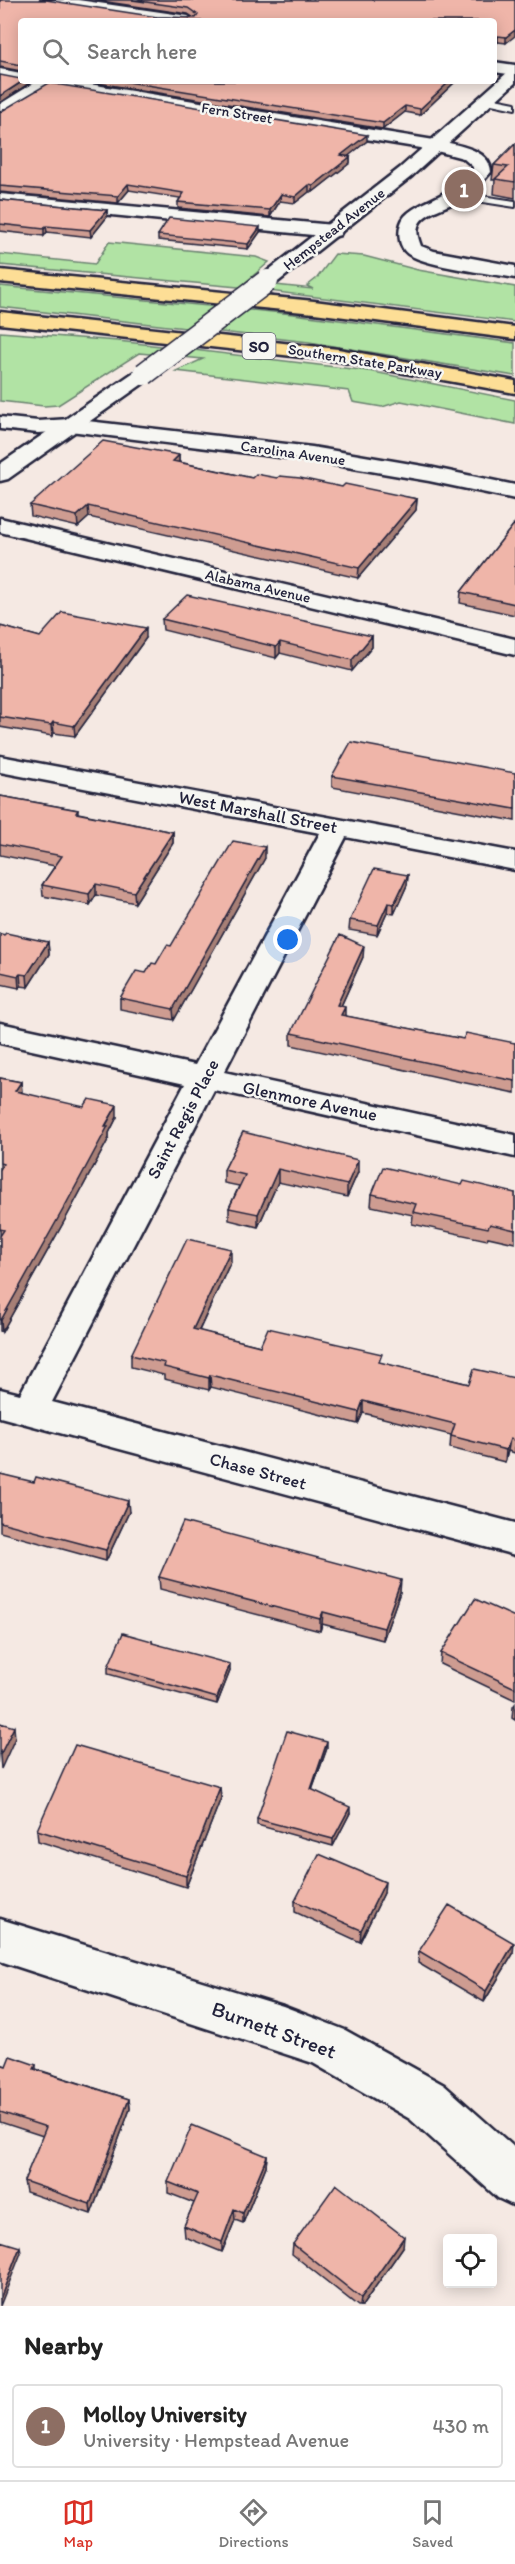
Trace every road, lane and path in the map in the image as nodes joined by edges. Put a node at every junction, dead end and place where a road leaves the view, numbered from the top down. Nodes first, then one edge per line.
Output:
1 (48, 0) edge
2 (169, 5) edge
3 (148, 18) edge
4 (497, 68) edge
5 (515, 72) edge
6 (0, 74) edge
7 (18, 77) edge
8 (40, 84) edge
9 (63, 84) edge
10 (484, 100) junction
11 (515, 106) edge
12 (0, 111) edge
13 (434, 145) junction
14 (455, 195) junction
15 (0, 199) edge
16 (515, 204) edge
17 (333, 231) junction
18 (515, 272) edge
19 (0, 276) edge
20 (0, 318) edge
21 (515, 333) edge
22 (515, 387) edge
23 (0, 410) edge
24 (0, 423) edge
25 (70, 424) junction
26 (0, 474) edge
27 (515, 492) edge
28 (0, 525) edge
29 (515, 647) edge
30 (0, 764) edge
31 (337, 827) junction
32 (515, 861) edge
33 (0, 1033) edge
34 (204, 1078) junction
35 (515, 1146) edge
36 (14, 1407) edge
37 (515, 1539) edge
38 (0, 1940) edge
39 (515, 2181) edge

1 - 3 street
2 - 3 street
4 - 5 street
5 - 10 street, Hempstead Avenue
6 - 7 street
8 - 12 street
9 - 13 street, Fern Street
10 - 11 lane
10 - 13 street, Hempstead Avenue
13 - 14 street, Fern Street
13 - 17 street, Hempstead Avenue
14 - 16 lane
14 - 18 street
15 - 17 street
17 - 25 street, Hempstead Avenue, bridge
19 - 21 highway
20 - 22 highway, Southern State Parkway / SO
23 - 25 street
24 - 25 street
25 - 26 street, Hempstead Avenue
25 - 27 street, Carolina Avenue
28 - 29 street, Alabama Avenue
30 - 31 street, West Marshall Street
31 - 32 street, West Marshall Street
31 - 34 street, Saint Regis Place
33 - 34 street, Glenmore Avenue
34 - 35 street, Glenmore Avenue
34 - 36 street, Saint Regis Place
36 - 37 street, Chase Street
38 - 39 street, Burnett Street

